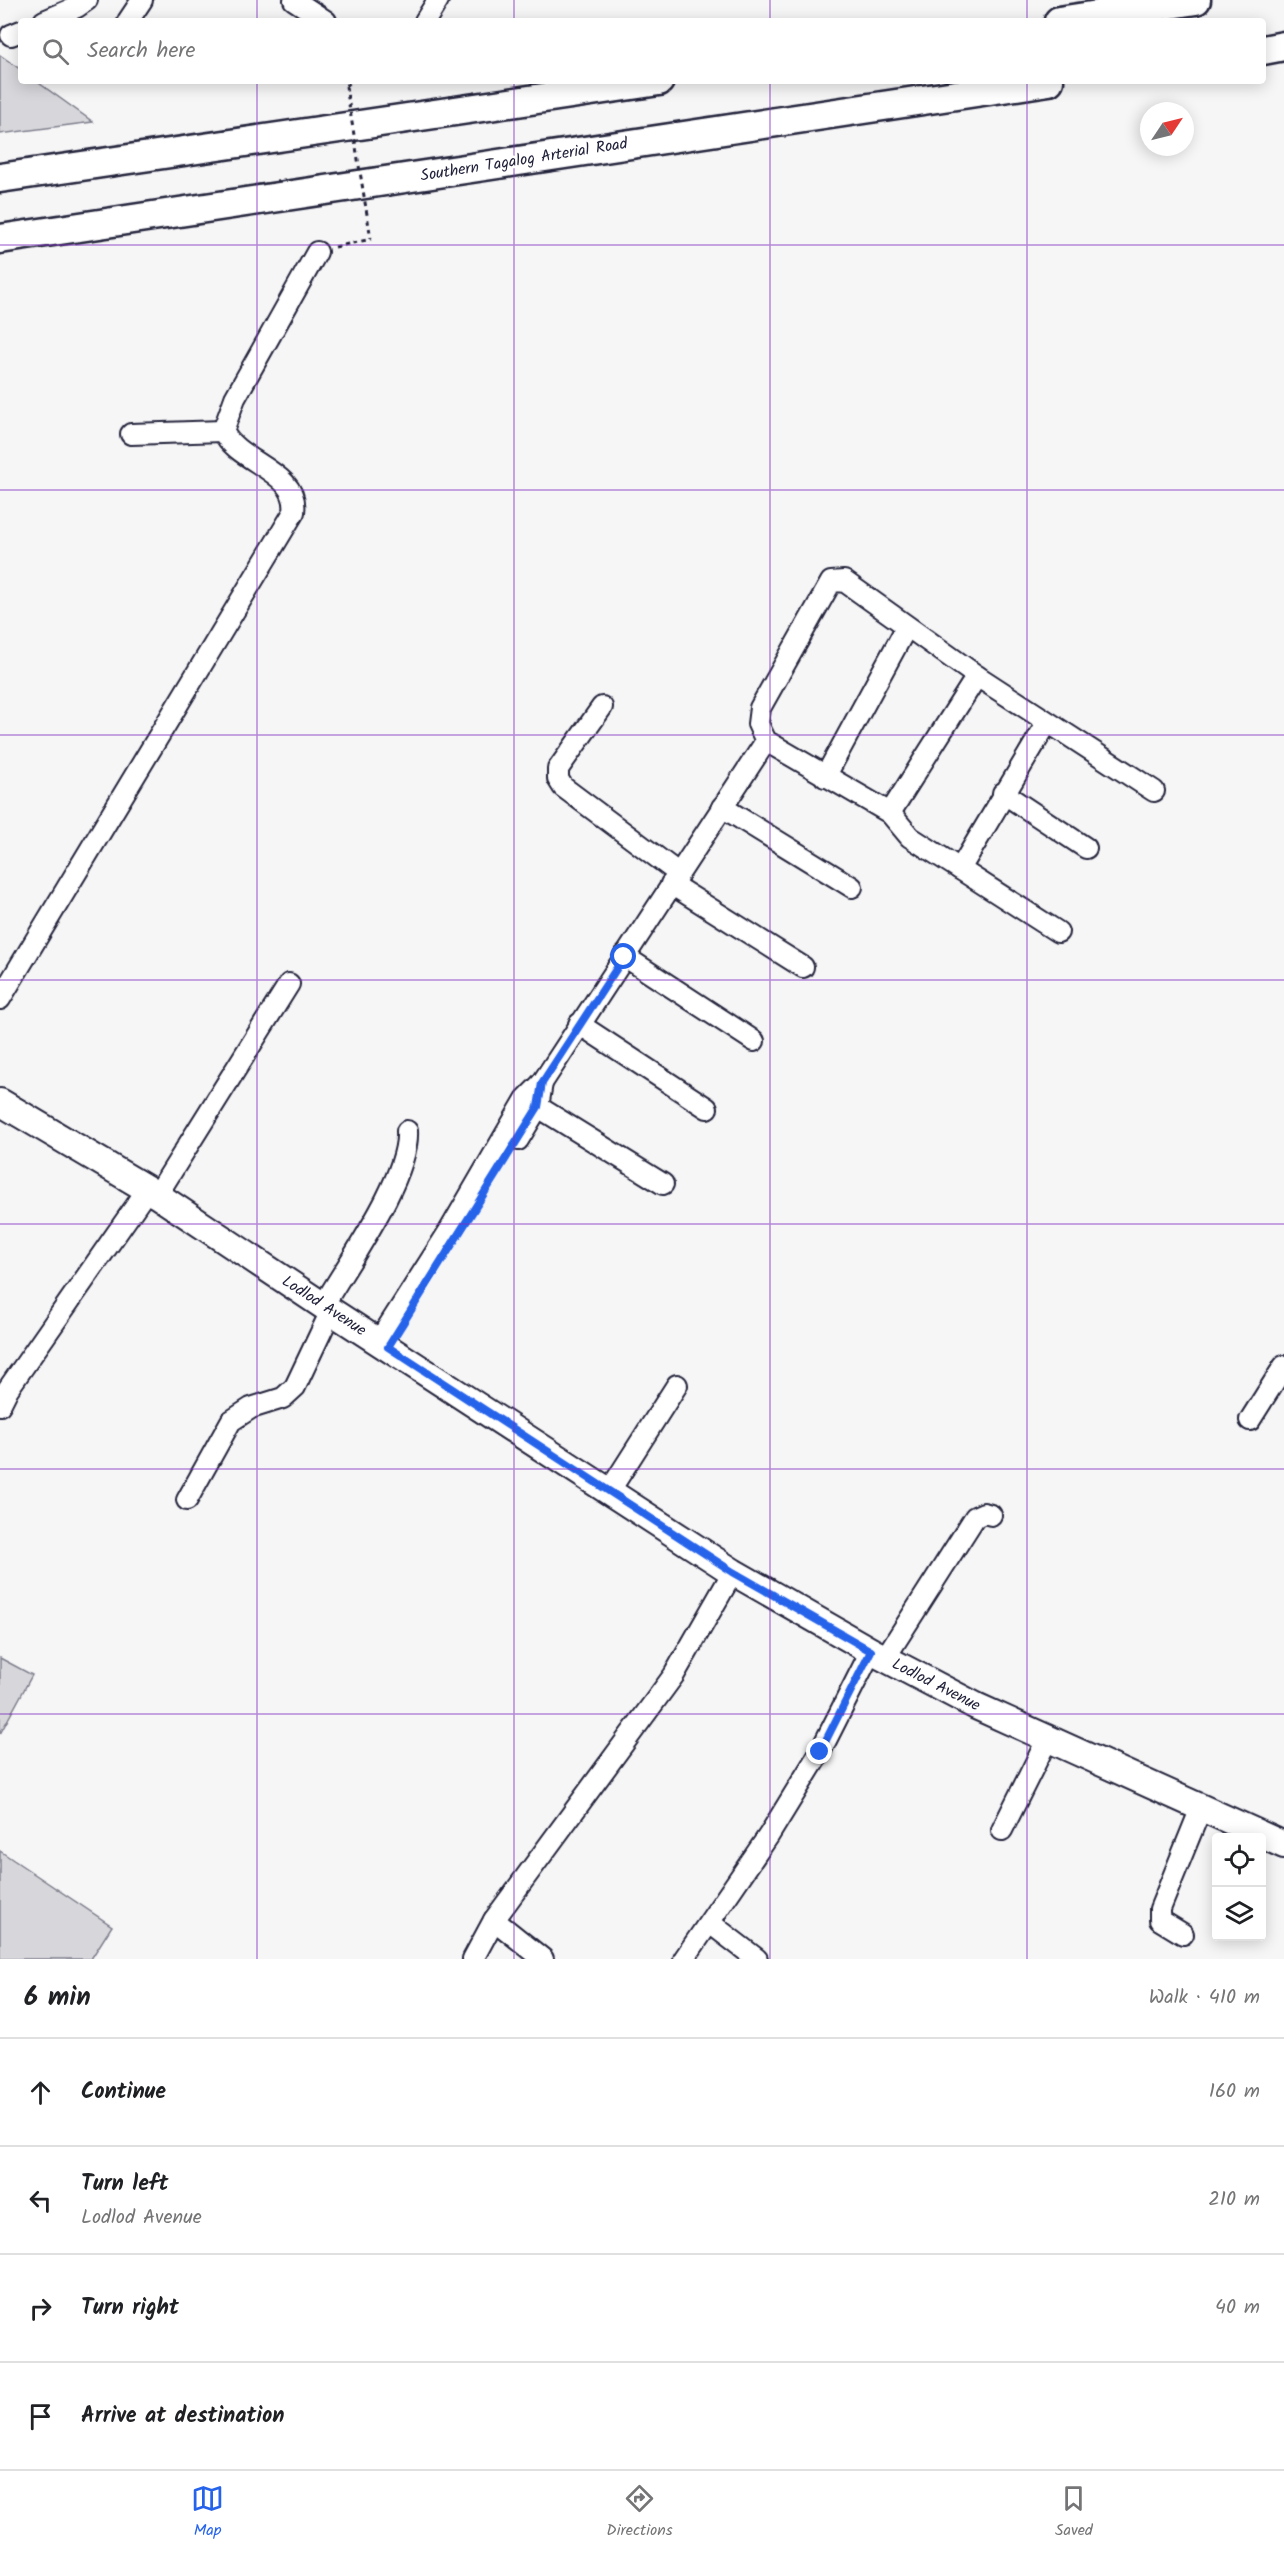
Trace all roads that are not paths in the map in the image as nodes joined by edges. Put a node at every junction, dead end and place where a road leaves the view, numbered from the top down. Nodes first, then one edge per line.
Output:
1 (87, 0) edge
2 (294, 0) edge
3 (438, 0) edge
4 (1196, 0) edge
5 (52, 18) edge
6 (321, 18) edge
7 (427, 18) edge
8 (1079, 18) edge
9 (1284, 46) edge
10 (1266, 49) edge
11 (638, 84) edge
12 (1029, 84) edge
13 (0, 178) edge
14 (0, 239) edge
15 (317, 252) road end
16 (223, 431) junction
17 (131, 434) dead end
18 (906, 628) junction
19 (977, 676) junction
20 (603, 706) dead end
21 (1047, 723) junction
22 (765, 741) junction
23 (825, 777) junction
24 (1154, 791) dead end
25 (1003, 793) junction
26 (722, 807) junction
27 (890, 813) junction
28 (1086, 849) dead end
29 (960, 869) junction
30 (674, 879) junction
31 (852, 887) dead end
32 (1058, 932) dead end
33 (624, 957) junction
34 (803, 967) dead end
35 (289, 984) dead end
36 (0, 999) edge
37 (579, 1024) junction
38 (754, 1041) dead end
39 (0, 1102) edge
40 (532, 1103) junction
41 (706, 1108) dead end
42 (407, 1131) dead end
43 (663, 1184) dead end
44 (152, 1192) junction
45 (327, 1308) junction
46 (383, 1344) junction
47 (1284, 1365) edge
48 (677, 1385) dead end
49 (0, 1405) edge
50 (1250, 1420) dead end
51 (610, 1491) junction
52 (187, 1500) dead end
53 (991, 1515) dead end
54 (733, 1572) junction
55 (878, 1655) junction
56 (1047, 1740) junction
57 (1201, 1809) junction
58 (1002, 1830) dead end
59 (1284, 1845) edge
60 (494, 1920) junction
61 (710, 1923) junction
62 (1183, 1934) dead end
63 (473, 1959) edge
64 (543, 1959) edge
65 (684, 1959) edge
66 (757, 1959) edge

1 - 5 street
2 - 6 street
3 - 7 street
4 - 8 highway
9 - 10 highway
11 - 13 highway
12 - 14 highway, Southern Tagalog Arterial Road
15 - 16 street
16 - 17 street
16 - 36 street
18 - 19 street
18 - 22 street
18 - 23 street
19 - 21 street
19 - 27 street
20 - 30 street
21 - 24 street
21 - 25 street
22 - 23 street
22 - 26 street
23 - 27 street
25 - 28 street
25 - 29 street
26 - 30 street
26 - 31 street
27 - 29 street
29 - 32 street
30 - 33 street
30 - 34 street
33 - 37 street
33 - 38 street
35 - 44 street
37 - 40 street
37 - 41 street
39 - 44 main road, Lodlod Avenue
40 - 43 street
40 - 46 street
42 - 45 street
44 - 45 main road, Lodlod Avenue
44 - 49 street
45 - 46 main road, Lodlod Avenue
45 - 52 street
46 - 51 main road, Lodlod Avenue
47 - 50 street
48 - 51 street
51 - 54 main road, Lodlod Avenue
53 - 55 street
54 - 55 main road, Lodlod Avenue
54 - 60 street
55 - 56 main road, Lodlod Avenue
55 - 61 street
56 - 57 main road, Lodlod Avenue
56 - 58 street
57 - 59 main road, Lodlod Avenue
57 - 62 street
60 - 63 street
60 - 64 street
61 - 65 street
61 - 66 street

